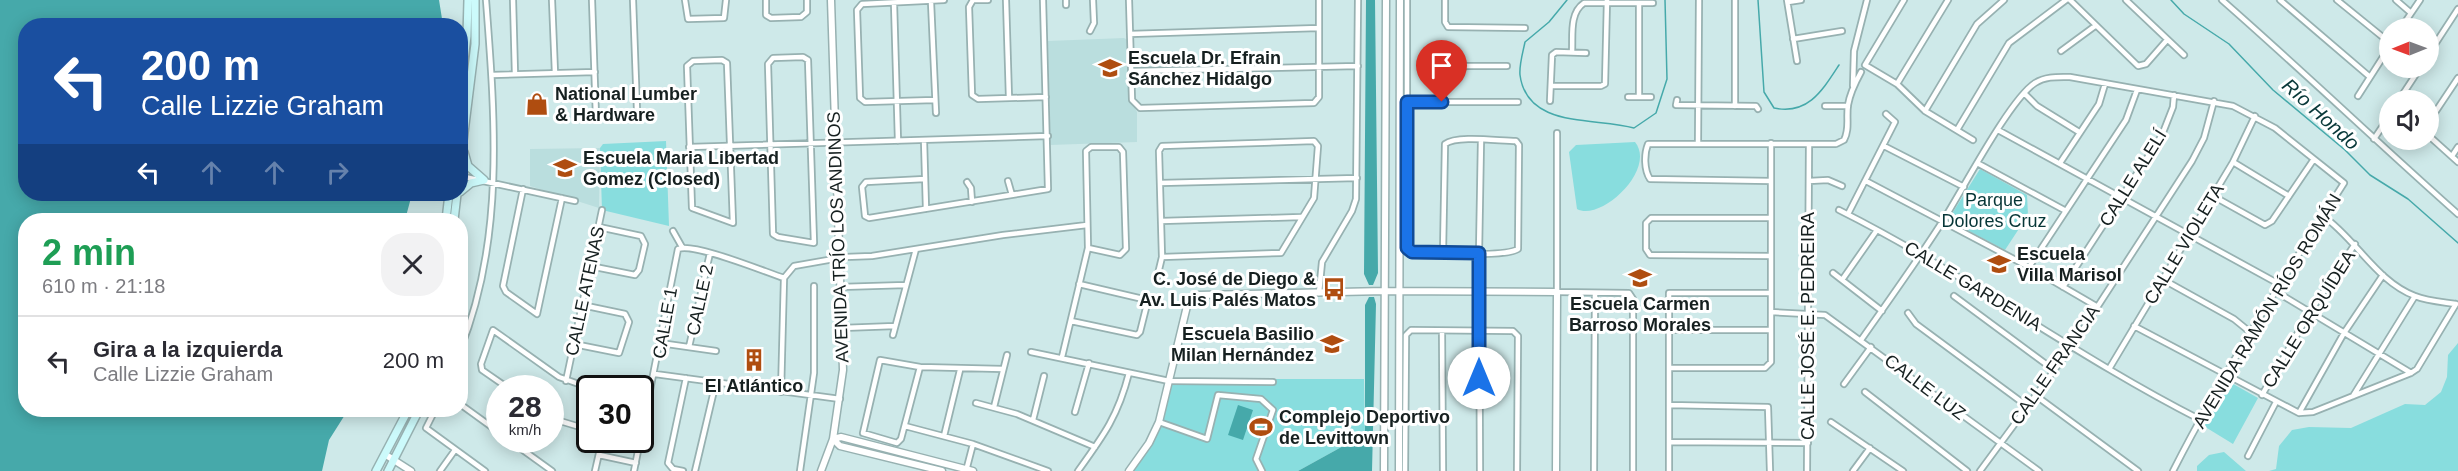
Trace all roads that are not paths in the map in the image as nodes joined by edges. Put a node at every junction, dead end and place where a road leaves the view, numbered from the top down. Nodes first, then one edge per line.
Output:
1 (468, 0) edge
2 (475, 0) edge
3 (486, 0) edge
4 (513, 0) edge
5 (552, 0) edge
6 (592, 0) edge
7 (633, 0) edge
8 (685, 0) edge
9 (726, 0) edge
10 (766, 0) edge
11 (807, 0) edge
12 (831, 0) edge
13 (944, 0) edge
14 (988, 0) edge
15 (1006, 0) edge
16 (1043, 0) edge
17 (1093, 0) edge
18 (1129, 0) edge
19 (1319, 0) edge
20 (1358, 0) edge
21 (1386, 0) edge
22 (1400, 0) edge
23 (1407, 0) edge
24 (1445, 0) edge
25 (1699, 0) edge
26 (1736, 0) edge
27 (1801, 0) edge
28 (1867, 0) edge
29 (1904, 0) edge
30 (1948, 0) edge
31 (2004, 0) edge
32 (2068, 0) edge
33 (2126, 0) edge
34 (2222, 0) edge
35 (2280, 0) edge
36 (2337, 0) edge
37 (2396, 0) edge
38 (2420, 0) edge
39 (1788, 1) edge
40 (931, 2) junction
41 (1607, 2) edge
42 (894, 3) junction
43 (1639, 3) junction
44 (1653, 3) dead end
45 (2458, 9) edge
46 (2411, 14) junction
47 (468, 18) edge
48 (2408, 18) edge
49 (2096, 26) junction
50 (1319, 28) junction
51 (1525, 28) dead end
52 (1090, 31) dead end
53 (1842, 31) dead end
54 (1130, 34) junction
55 (2379, 36) edge
56 (2439, 38) edge
57 (1794, 39) junction
58 (2167, 40) junction
59 (2061, 51) dead end
60 (1572, 52) junction
61 (1586, 53) dead end
62 (2184, 55) dead end
63 (1797, 61) dead end
64 (2379, 63) edge
65 (1319, 66) junction
66 (1358, 66) junction
67 (1507, 66) dead end
68 (1131, 71) junction
69 (595, 72) junction
70 (1861, 72) dead end
71 (555, 73) junction
72 (515, 74) junction
73 (492, 75) junction
74 (2370, 77) junction
75 (2458, 78) edge
76 (1898, 84) junction
77 (2105, 84) junction
78 (1551, 86) junction
79 (1853, 87) junction
80 (2137, 90) junction
81 (2024, 93) junction
82 (2174, 95) junction
83 (1639, 96) junction
84 (2358, 96) dead end
85 (1046, 97) junction
86 (1628, 97) dead end
87 (1652, 97) dead end
88 (1009, 98) junction
89 (935, 100) junction
90 (1677, 100) dead end
91 (897, 101) junction
92 (1551, 101) dead end
93 (2214, 101) junction
94 (468, 102) edge
95 (1407, 102) junction
96 (1442, 102) junction
97 (1518, 102) dead end
98 (1698, 106) junction
99 (1736, 106) junction
100 (1825, 106) dead end
101 (1848, 106) junction
102 (2439, 106) edge
103 (1758, 109) dead end
104 (1925, 111) junction
105 (936, 113) dead end
106 (1886, 114) dead end
107 (2255, 116) junction
108 (1957, 130) junction
109 (1998, 130) junction
110 (2079, 132) junction
111 (2379, 132) edge
112 (1557, 133) dead end
113 (1048, 136) junction
114 (2374, 139) junction
115 (924, 140) junction
116 (1481, 140) junction
117 (1973, 140) dead end
118 (898, 141) junction
119 (836, 142) junction
120 (811, 143) junction
121 (1698, 143) junction
122 (1772, 144) junction
123 (1809, 144) junction
124 (770, 145) junction
125 (2439, 145) edge
126 (730, 146) junction
127 (1884, 146) junction
128 (689, 147) junction
129 (2458, 147) edge
130 (2452, 156) junction
131 (2314, 159) junction
132 (2233, 162) junction
133 (2458, 162) edge
134 (1979, 164) junction
135 (2060, 164) junction
136 (468, 166) edge
137 (468, 177) edge
138 (1317, 178) junction
139 (1357, 178) junction
140 (925, 179) junction
141 (2087, 179) junction
142 (484, 180) junction
143 (1008, 180) dead end
144 (1771, 181) junction
145 (1809, 181) junction
146 (1866, 181) junction
147 (967, 182) dead end
148 (494, 183) junction
149 (1160, 183) junction
150 (1840, 183) dead end
151 (468, 186) edge
152 (1964, 187) junction
153 (523, 189) junction
154 (1012, 195) junction
155 (2213, 196) junction
156 (2289, 196) junction
157 (2121, 197) junction
158 (562, 198) junction
159 (575, 201) dead end
160 (972, 202) junction
161 (926, 209) junction
162 (602, 210) dead end
163 (1839, 210) dead end
164 (2066, 211) junction
165 (1848, 214) junction
166 (2458, 214) edge
167 (2155, 216) junction
168 (2324, 216) junction
169 (1301, 217) junction
170 (1771, 218) junction
171 (1161, 220) junction
172 (1943, 221) junction
173 (1088, 225) junction
174 (599, 227) junction
175 (1877, 230) junction
176 (673, 231) dead end
177 (2190, 234) junction
178 (2355, 244) junction
179 (682, 247) junction
180 (1088, 248) junction
181 (916, 249) junction
182 (1443, 252) junction
183 (710, 253) junction
184 (1479, 253) junction
185 (1922, 253) junction
186 (1771, 256) junction
187 (1162, 257) junction
188 (839, 259) junction
189 (591, 267) junction
190 (2029, 267) junction
191 (1833, 273) dead end
192 (2383, 275) junction
193 (784, 278) junction
194 (1157, 278) dead end
195 (2162, 279) junction
196 (1842, 280) junction
197 (1079, 284) junction
198 (2280, 284) junction
199 (906, 285) junction
200 (814, 286) dead end
201 (840, 287) junction
202 (2063, 287) junction
203 (1385, 291) junction
204 (1399, 291) junction
205 (2275, 291) junction
206 (1479, 292) junction
207 (1557, 292) junction
208 (1319, 293) junction
209 (1595, 293) junction
210 (1771, 293) junction
211 (1954, 296) dead end
212 (2415, 296) junction
213 (2457, 304) edge
214 (582, 305) junction
215 (2096, 306) junction
216 (1882, 311) junction
217 (1771, 312) junction
218 (1808, 312) junction
219 (2310, 312) junction
220 (1908, 313) dead end
221 (1071, 321) junction
222 (468, 326) edge
223 (894, 326) junction
224 (2134, 326) junction
225 (842, 328) junction
226 (1669, 330) junction
227 (1771, 330) junction
228 (1479, 331) junction
229 (1442, 332) junction
230 (2250, 332) junction
231 (2344, 333) junction
232 (892, 335) dead end
233 (1861, 340) junction
234 (660, 343) junction
235 (574, 344) junction
236 (2072, 346) junction
237 (689, 347) junction
238 (1871, 347) junction
239 (716, 351) dead end
240 (1031, 352) dead end
241 (2379, 353) junction
242 (1007, 355) dead end
243 (1062, 357) junction
244 (1089, 363) junction
245 (920, 367) junction
246 (1669, 368) junction
247 (1003, 369) junction
248 (2054, 369) junction
249 (2109, 369) junction
250 (960, 370) junction
251 (1129, 373) junction
252 (2411, 373) junction
253 (655, 374) junction
254 (2225, 374) junction
255 (489, 375) edge
256 (557, 375) edge
257 (1044, 376) dead end
258 (686, 378) junction
259 (566, 381) joint
260 (1169, 381) junction
261 (716, 382) junction
262 (1274, 382) dead end
263 (576, 384) edge
264 (1844, 384) dead end
265 (782, 392) junction
266 (1865, 392) dead end
267 (2036, 395) junction
268 (2262, 395) junction
269 (812, 396) junction
270 (2353, 396) junction
271 (840, 399) junction
272 (2276, 402) junction
273 (976, 403) dead end
274 (1669, 405) junction
275 (2027, 406) junction
276 (994, 407) junction
277 (468, 411) edge
278 (1075, 412) dead end
279 (2299, 413) junction
280 (405, 417) edge
281 (416, 417) edge
282 (432, 417) edge
283 (2199, 419) junction
284 (1033, 420) junction
285 (1159, 422) junction
286 (1831, 422) dead end
287 (486, 423) edge
288 (905, 426) junction
289 (944, 436) junction
290 (833, 439) junction
291 (1669, 442) junction
292 (1770, 443) junction
293 (1808, 443) junction
294 (2000, 443) junction
295 (973, 444) junction
296 (1095, 447) junction
297 (1870, 448) junction
298 (455, 450) junction
299 (527, 453) edge
300 (386, 455) junction
301 (599, 455) joint
302 (2248, 456) dead end
303 (394, 460) junction
304 (636, 463) junction
305 (968, 470) edge
306 (376, 471) edge
307 (388, 471) edge
308 (411, 471) edge
309 (440, 471) edge
310 (485, 471) edge
311 (552, 471) edge
312 (595, 471) edge
313 (634, 471) edge
314 (683, 471) edge
315 (695, 471) edge
316 (800, 471) edge
317 (821, 471) edge
318 (942, 471) edge
319 (1048, 471) edge
320 (1078, 471) edge
321 (1129, 471) edge
322 (1262, 471) edge
323 (1384, 471) edge
324 (1398, 471) edge
325 (1405, 471) edge
326 (1443, 471) edge
327 (1480, 471) edge
328 (1518, 471) edge
329 (1556, 471) edge
330 (1594, 471) edge
331 (1633, 471) edge
332 (1669, 471) edge
333 (1770, 471) edge
334 (1807, 471) edge
335 (1852, 471) edge
336 (1903, 471) edge
337 (1967, 471) edge
338 (1980, 471) edge
339 (2038, 471) edge
340 (2138, 471) edge
341 (2173, 471) edge

1 - 47 main road
2 - 94 main road
3 - 73 street
4 - 72 street
5 - 71 street
6 - 69 street
7 - 69 street
8 - 9 street
10 - 11 street
12 - 119 street, AVENIDA TRÍO LOS ANDINOS
13 - 40 street
14 - 88 street
15 - 88 street
16 - 85 street
17 - 52 street
18 - 54 street
19 - 50 street
20 - 66 street
21 - 203 street
22 - 204 street
23 - 95 street
24 - 51 street
25 - 98 street
26 - 99 street
27 - 39 street
28 - 79 street
29 - 76 street
30 - 76 street
31 - 104 street
32 - 49 street
32 - 108 street
33 - 58 street
34 - 114 street
35 - 74 street
36 - 55 street
37 - 46 street
38 - 46 street
39 - 57 street
40 - 42 street
40 - 89 street
41 - 43 street
41 - 60 street
41 - 78 street
42 - 91 street
42 - 91 street
43 - 44 street
43 - 83 street
45 - 56 street
46 - 48 street
49 - 58 street
49 - 59 street
50 - 54 street
50 - 65 street
53 - 57 street
54 - 68 street
57 - 63 street
58 - 62 street
60 - 61 street
60 - 78 street
64 - 74 street
65 - 66 street
65 - 68 street
65 - 68 street
66 - 139 street
67 - 96 street
69 - 71 street
70 - 79 street
71 - 72 street
72 - 73 street
73 - 148 street
74 - 84 street
75 - 102 street
76 - 104 street
77 - 80 street
77 - 81 street
77 - 110 street
78 - 92 street
79 - 101 street
80 - 82 street
80 - 141 street
81 - 109 street
81 - 110 street
82 - 93 street
82 - 157 street, CALLE ALELÍ
83 - 86 street
83 - 87 street
85 - 88 street
85 - 113 street
89 - 91 street
89 - 105 street
90 - 98 street
91 - 118 street
93 - 107 street
93 - 167 street, CALLE FRANCIA
95 - 96 street
95 - 182 street
96 - 97 street
98 - 99 street
98 - 121 street
99 - 103 street
100 - 101 street
101 - 123 street
104 - 108 street
106 - 127 street
107 - 131 street
107 - 132 street, CALLE VIOLETA
108 - 117 street
109 - 134 street
109 - 135 street
110 - 135 street
111 - 114 street
112 - 207 street
113 - 115 street
113 - 154 street
114 - 166 street
115 - 118 street
115 - 140 street
116 - 182 street
116 - 184 street
116 - 184 street
118 - 119 street
119 - 120 street
119 - 188 street, AVENIDA TRÍO LOS ANDINOS
120 - 124 street
120 - 124 street
120 - 124 street
121 - 122 street
121 - 144 street
122 - 123 street
122 - 144 street
123 - 145 street, CALLE JOSÉ E. PEDREIRA
124 - 126 street
125 - 130 street
126 - 128 street
126 - 128 street
126 - 128 street
127 - 146 street
127 - 152 street
129 - 130 street
130 - 133 street
131 - 156 street
131 - 168 street, AVENIDA RAMÓN RÍOS ROMÁN
132 - 155 street, CALLE VIOLETA
132 - 156 street
134 - 152 street
134 - 164 street
135 - 141 street
136 - 142 main road
137 - 142 street
138 - 139 street
138 - 149 street
138 - 149 street
138 - 169 street
139 - 208 street
140 - 161 street
140 - 161 street
141 - 157 street
141 - 164 street
142 - 148 street
142 - 151 main road
143 - 154 street
144 - 170 street
145 - 150 street
145 - 218 street, CALLE JOSÉ E. PEDREIRA
146 - 165 street
146 - 172 street
147 - 160 street
148 - 153 street
148 - 222 street
149 - 171 street
152 - 172 street
153 - 158 street
153 - 158 street
154 - 160 street
155 - 156 street
155 - 177 street, CALLE VIOLETA
157 - 167 street
157 - 202 street, CALLE ALELÍ
158 - 159 street
160 - 161 street
162 - 174 street, CALLE ATENAS
163 - 165 street, CALLE GARDENIA
164 - 190 street
165 - 175 street, CALLE GARDENIA
167 - 177 street
167 - 215 street, CALLE FRANCIA
168 - 178 street
168 - 198 street, AVENIDA RAMÓN RÍOS ROMÁN
169 - 171 street
169 - 187 street
170 - 186 street
170 - 186 street
171 - 187 street
172 - 185 street
172 - 190 street
173 - 180 street
173 - 180 street
173 - 181 street
174 - 189 street, CALLE ATENAS
174 - 189 street
175 - 185 street, CALLE GARDENIA
175 - 196 street
176 - 179 street
177 - 195 street, CALLE VIOLETA
177 - 198 street
178 - 192 street
178 - 219 street, CALLE ORQUÍDEA
179 - 183 street
179 - 234 street, CALLE 1
180 - 197 street
181 - 188 street
181 - 199 street
182 - 184 street
183 - 193 street
183 - 237 street, CALLE 2
184 - 206 street
185 - 216 street
185 - 236 street, CALLE GARDENIA
186 - 210 street
187 - 194 street
188 - 193 street
188 - 201 street, AVENIDA TRÍO LOS ANDINOS
189 - 214 street, CALLE ATENAS
190 - 202 street
191 - 196 street
192 - 212 street
192 - 231 street
193 - 265 street
195 - 224 street, CALLE VIOLETA
195 - 230 street
196 - 216 street
197 - 221 street
197 - 221 street
198 - 205 street, AVENIDA RAMÓN RÍOS ROMÁN
199 - 201 street
199 - 223 street
200 - 269 street
201 - 225 street, AVENIDA TRÍO LOS ANDINOS
202 - 215 street
203 - 204 street
203 - 208 street
203 - 323 street
204 - 206 street
204 - 324 street
205 - 219 street
205 - 230 street, AVENIDA RAMÓN RÍOS ROMÁN
206 - 207 street
206 - 228 street
207 - 209 street
207 - 329 street
208 - 260 street
209 - 330 street
209 - 331 street
210 - 217 street
210 - 226 street
211 - 248 street
212 - 213 street
212 - 241 street
213 - 252 street
214 - 235 street, CALLE ATENAS
214 - 235 street
215 - 236 street, CALLE FRANCIA
216 - 233 street
217 - 218 street
217 - 227 street
218 - 233 street, CALLE LUZ
218 - 293 street, CALLE JOSÉ E. PEDREIRA
219 - 231 street
219 - 268 street, CALLE ORQUÍDEA
220 - 275 street
221 - 243 street
223 - 225 street
223 - 232 street
224 - 249 street, CALLE VIOLETA
224 - 254 street
225 - 271 street, AVENIDA TRÍO LOS ANDINOS
226 - 227 street
226 - 246 street
227 - 246 street
228 - 229 street
228 - 327 street
228 - 328 street
229 - 325 street
229 - 326 street
230 - 254 street, AVENIDA RAMÓN RÍOS ROMÁN
231 - 241 street
231 - 279 street
233 - 238 street, CALLE LUZ
234 - 237 street
234 - 253 street, CALLE 1
235 - 259 street, CALLE ATENAS
236 - 248 street, CALLE FRANCIA
236 - 249 street, CALLE GARDENIA
237 - 239 street
238 - 264 street
238 - 294 street, CALLE LUZ
240 - 243 street
241 - 252 street
241 - 270 street
242 - 247 street
243 - 244 street
244 - 251 street
244 - 278 street
245 - 250 street
245 - 288 street
245 - 288 street
246 - 274 street
247 - 250 street
247 - 276 street
248 - 267 street, CALLE FRANCIA
249 - 283 street, CALLE GARDENIA
250 - 289 street
251 - 260 street
251 - 296 street
252 - 270 street
253 - 258 street
253 - 304 street, CALLE 1
254 - 268 street
254 - 283 street, AVENIDA RAMÓN RÍOS ROMÁN
255 - 256 street
257 - 284 street
258 - 261 street
258 - 314 street
259 - 263 street, CALLE ATENAS
260 - 262 street
260 - 285 street
261 - 265 street
261 - 315 street
265 - 269 street
266 - 337 street
267 - 275 street, CALLE FRANCIA
267 - 340 street
268 - 272 street
269 - 271 street
269 - 316 street
270 - 279 street
271 - 290 street, AVENIDA TRÍO LOS ANDINOS
272 - 279 street
272 - 302 street
273 - 276 street
274 - 291 street
274 - 292 street
275 - 294 street, CALLE FRANCIA
276 - 284 street
277 - 287 street
280 - 300 main road
281 - 303 main road
282 - 298 street
283 - 341 street, AVENIDA RAMÓN RÍOS ROMÁN
284 - 296 street
285 - 321 street
285 - 322 street
286 - 297 street
288 - 289 street
289 - 295 street
290 - 305 street
290 - 317 street, AVENIDA TRÍO LOS ANDINOS
290 - 318 street
291 - 292 street
291 - 332 street
292 - 293 street
292 - 333 street
293 - 334 street, CALLE JOSÉ E. PEDREIRA
294 - 338 street, CALLE FRANCIA
294 - 339 street, CALLE LUZ
295 - 305 street
295 - 319 street
296 - 320 street
297 - 335 street
297 - 336 street
298 - 309 street
298 - 310 street
299 - 311 street
300 - 303 street
300 - 306 main road
301 - 304 street
301 - 312 street
303 - 307 main road
303 - 308 street
304 - 313 street, CALLE 1

